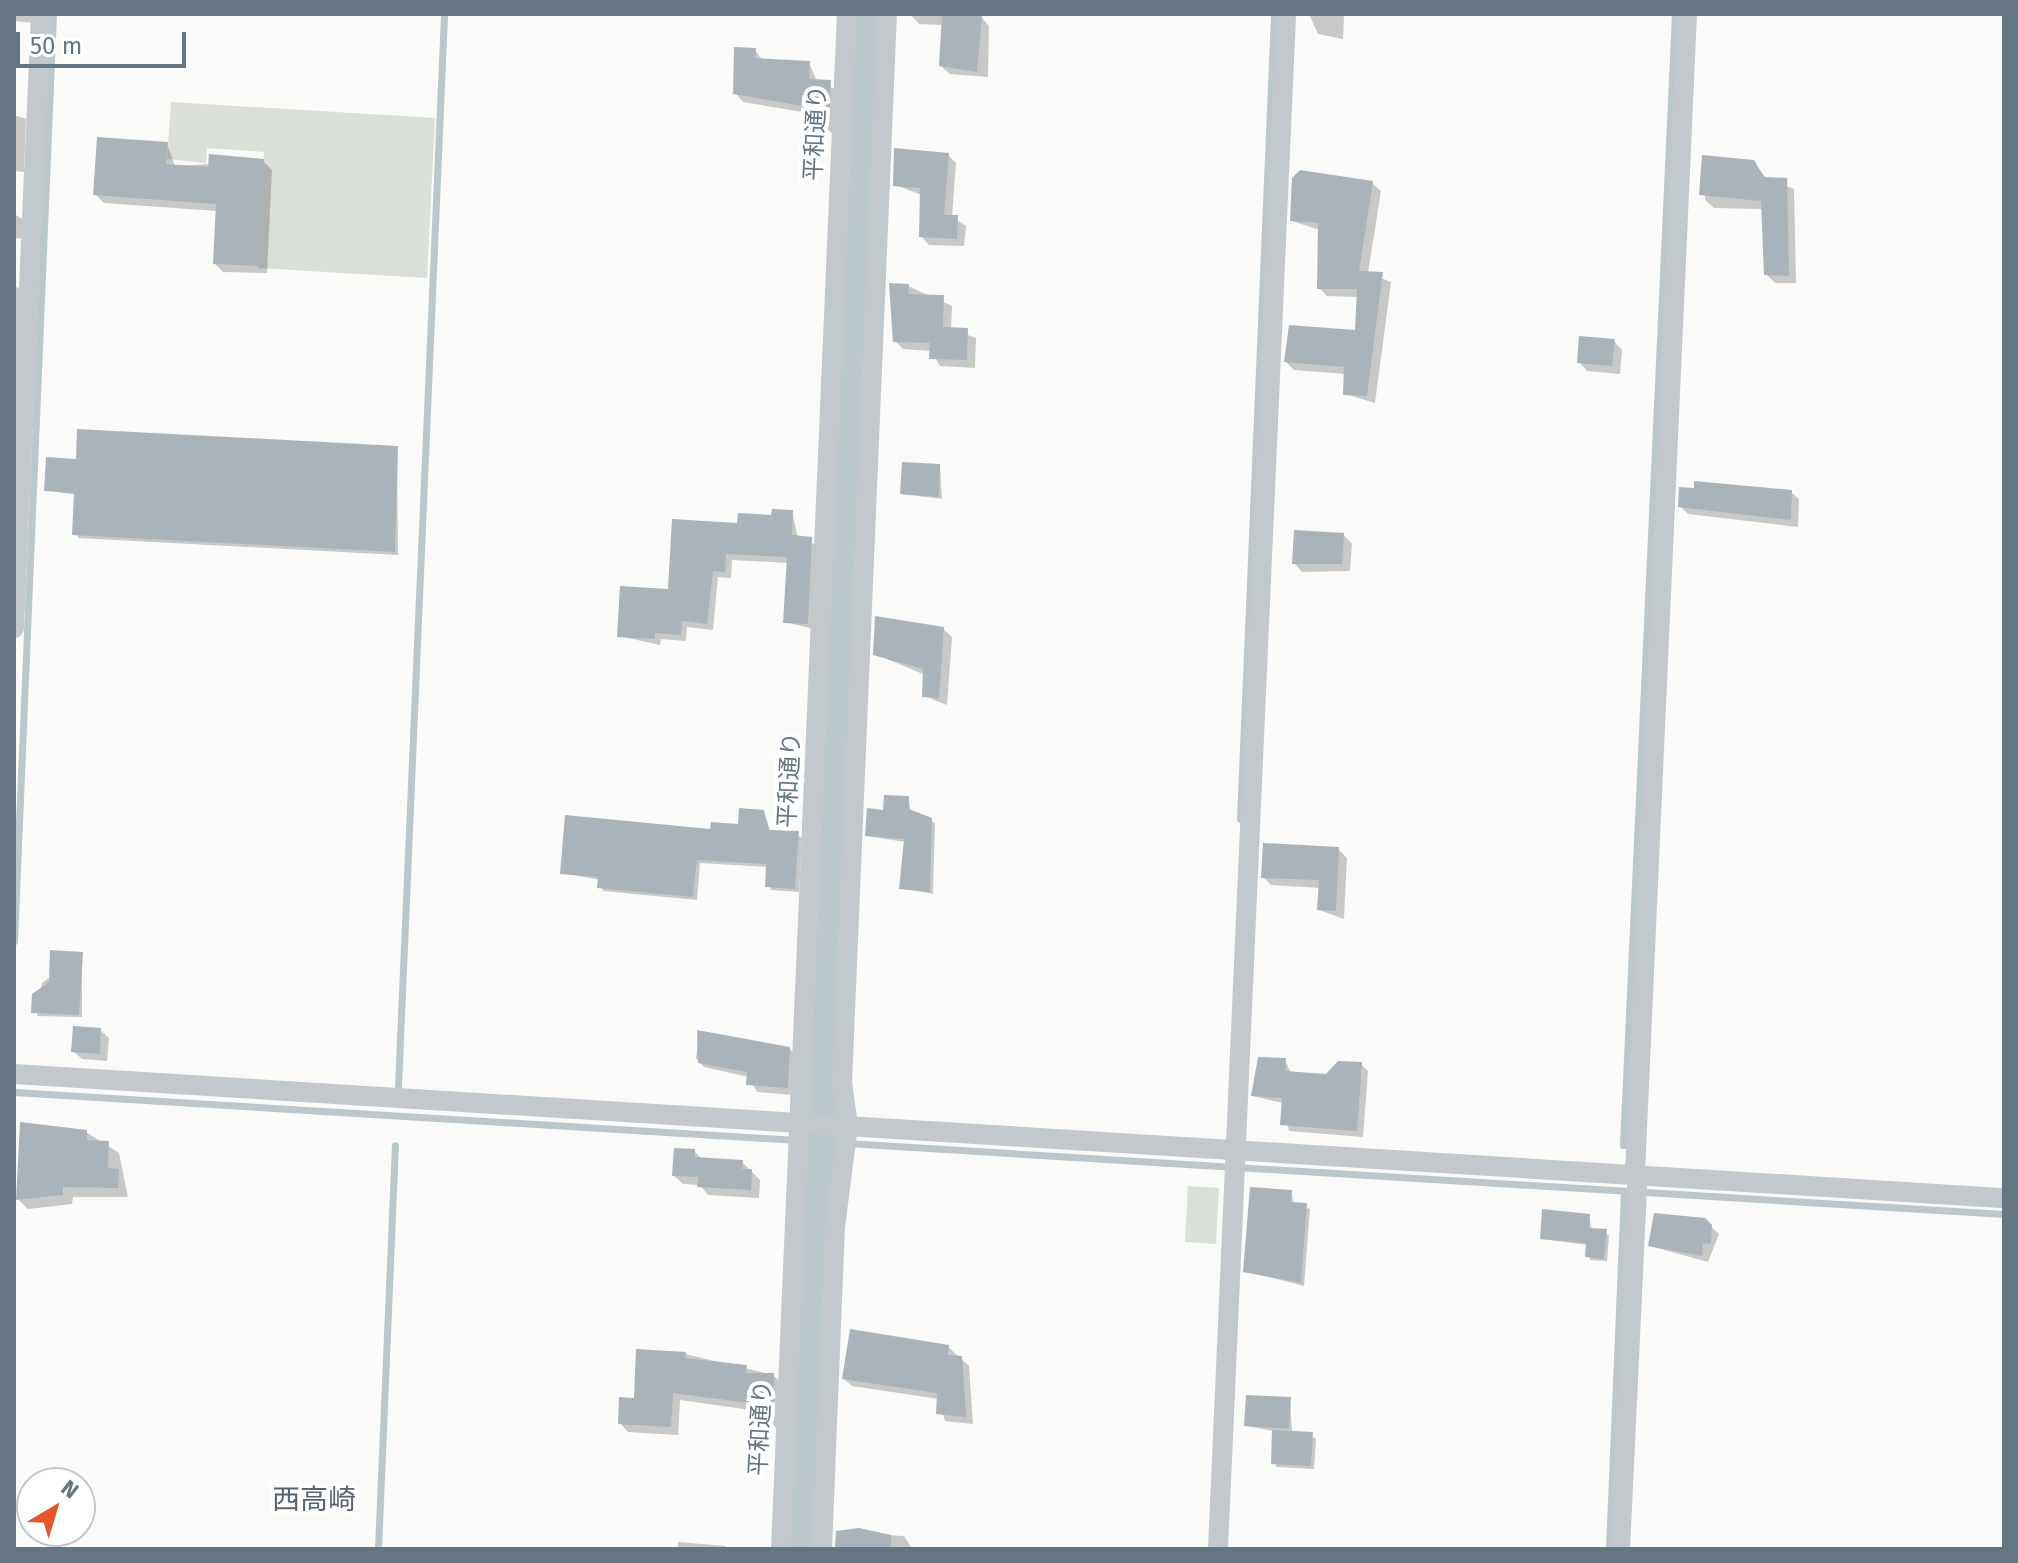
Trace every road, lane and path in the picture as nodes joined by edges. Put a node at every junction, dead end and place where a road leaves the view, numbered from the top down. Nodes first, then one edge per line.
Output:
1 (41, 14) edge
2 (847, 14) edge
3 (887, 14) edge
4 (1286, 14) edge
5 (1687, 14) edge
6 (17, 519) edge
7 (14, 628) edge
8 (14, 1074) edge
9 (800, 1131) junction
10 (845, 1136) junction
11 (1237, 1162) junction
12 (1637, 1182) junction
13 (2004, 1198) edge
14 (781, 1549) edge
15 (822, 1549) edge
16 (1218, 1549) edge
17 (1620, 1549) edge

1 - 6 street
2 - 9 street, 平和通り
3 - 10 street
4 - 11 street
5 - 12 street
6 - 7 street
8 - 9 street
9 - 10 street
9 - 14 street, 平和通り
10 - 11 street
10 - 15 street
11 - 12 street
11 - 16 street
12 - 13 street
12 - 17 street

